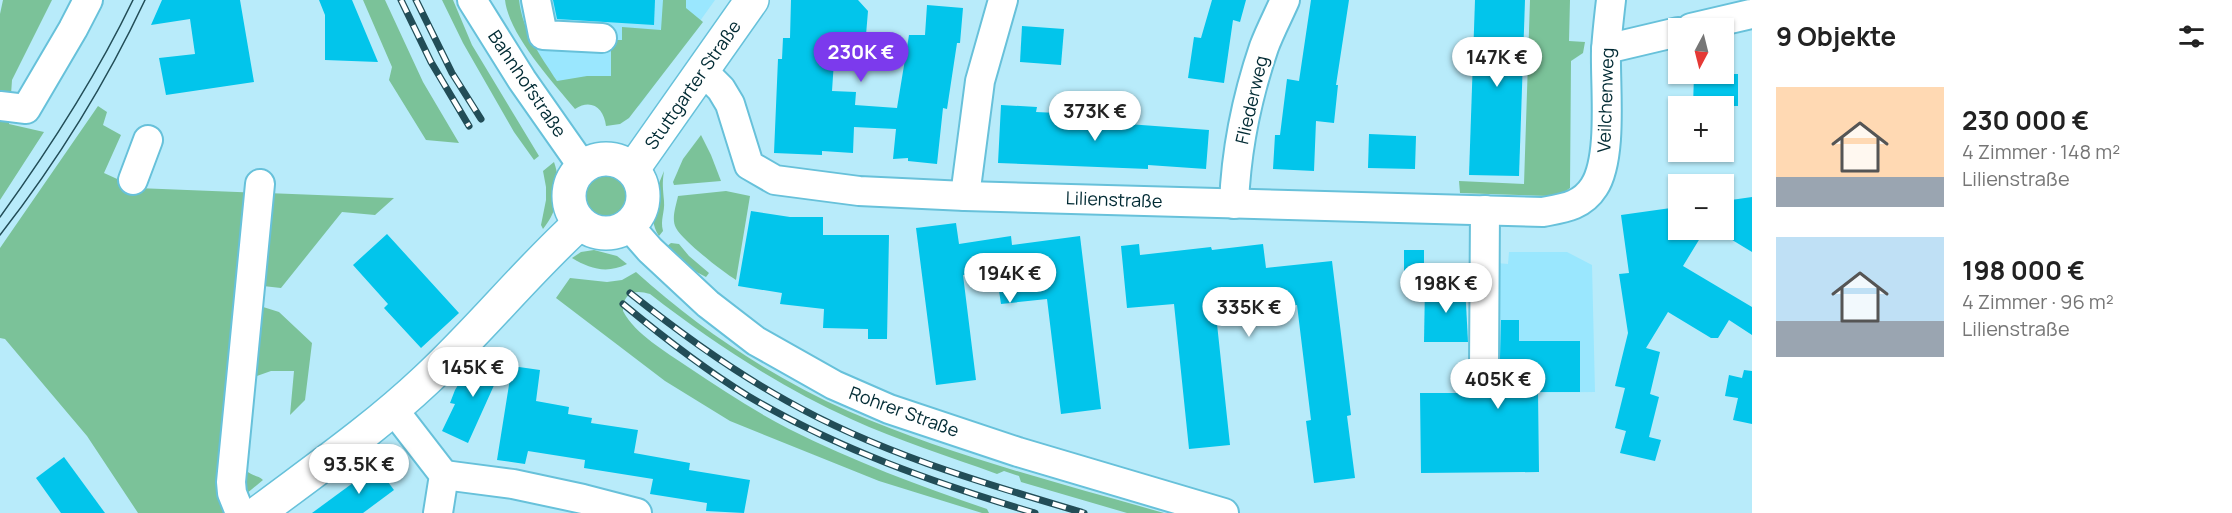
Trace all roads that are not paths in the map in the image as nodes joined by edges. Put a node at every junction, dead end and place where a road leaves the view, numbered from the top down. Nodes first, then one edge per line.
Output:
1 (88, 0) edge
2 (472, 0) edge
3 (536, 0) edge
4 (752, 0) edge
5 (1003, 0) edge
6 (1285, 0) edge
7 (1611, 0) edge
8 (1751, 14) edge
9 (1734, 18) edge
10 (1668, 34) edge
11 (602, 38) dead end
12 (1606, 49) junction
13 (703, 70) junction
14 (0, 106) edge
15 (148, 140) dead end
16 (583, 167) junction
17 (633, 169) junction
18 (133, 180) dead end
19 (260, 184) dead end
20 (965, 196) junction
21 (1586, 196) joint
22 (1234, 204) junction
23 (1485, 210) junction
24 (580, 223) junction
25 (629, 226) junction
26 (1484, 368) dead end
27 (393, 409) junction
28 (444, 475) junction
29 (240, 513) edge
30 (258, 513) edge
31 (438, 513) edge
32 (637, 513) edge
33 (1224, 513) edge

1 - 14 street
2 - 16 street, Bahnhofstraße
3 - 11 street
4 - 13 main road, Stuttgarter Straße
5 - 20 street
6 - 22 street, Fliederweg
7 - 12 street, Veilchenweg
8 - 9 street
10 - 12 street
12 - 21 street, Veilchenweg
13 - 17 main road, Stuttgarter Straße
13 - 20 street, Lilienstraße
15 - 18 street
16 - 17 main road
16 - 24 main road
17 - 25 main road
19 - 29 street
20 - 22 street, Lilienstraße
21 - 23 street, Lilienstraße
22 - 23 street, Lilienstraße
23 - 26 street
24 - 25 main road
24 - 27 main road
25 - 33 street, Rohrer Straße
27 - 28 street
27 - 30 main road
28 - 31 street
28 - 32 street

